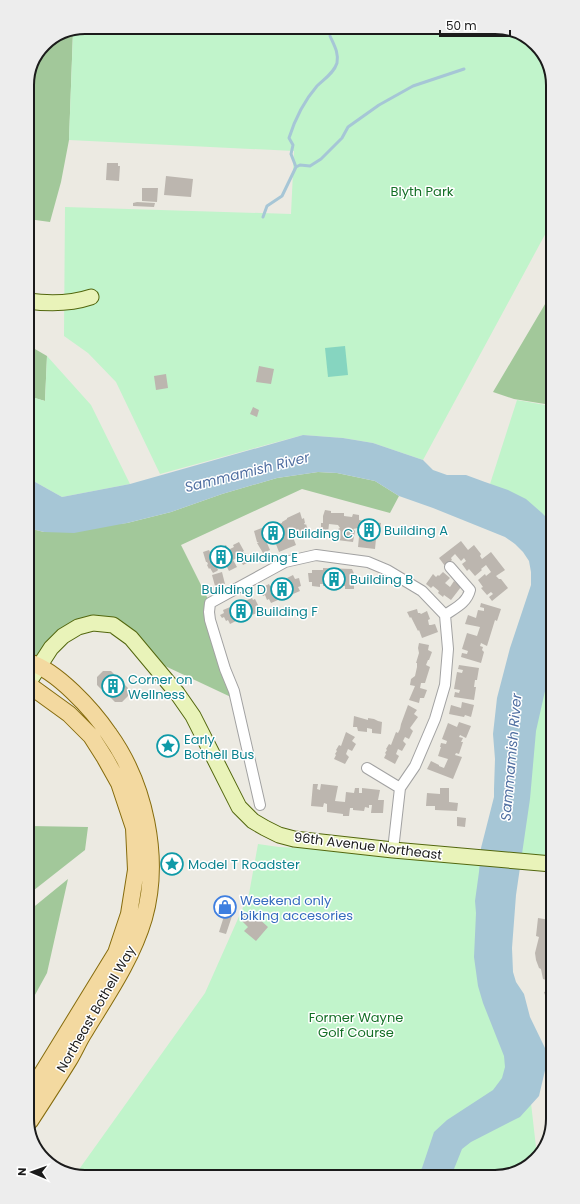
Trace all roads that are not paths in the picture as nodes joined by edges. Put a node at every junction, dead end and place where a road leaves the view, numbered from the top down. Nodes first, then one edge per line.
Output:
1 (91, 297) dead end
2 (34, 302) edge
3 (450, 567) dead end
4 (445, 615) junction
5 (34, 664) edge
6 (34, 687) edge
7 (367, 768) dead end
8 (400, 788) junction
9 (260, 805) dead end
10 (393, 850) junction
11 (546, 864) edge
12 (46, 1066) junction
13 (34, 1086) edge
14 (34, 1105) edge
15 (34, 1115) edge

1 - 2 main road
3 - 4 street
4 - 8 street
4 - 9 street
5 - 10 main road, 96th Avenue Northeast
5 - 15 main road, Northeast Bothell Way
6 - 12 main road, Northeast Bothell Way
7 - 8 street
8 - 10 street
10 - 11 main road, 96th Avenue Northeast
12 - 13 main road, Northeast Bothell Way
12 - 14 main road

